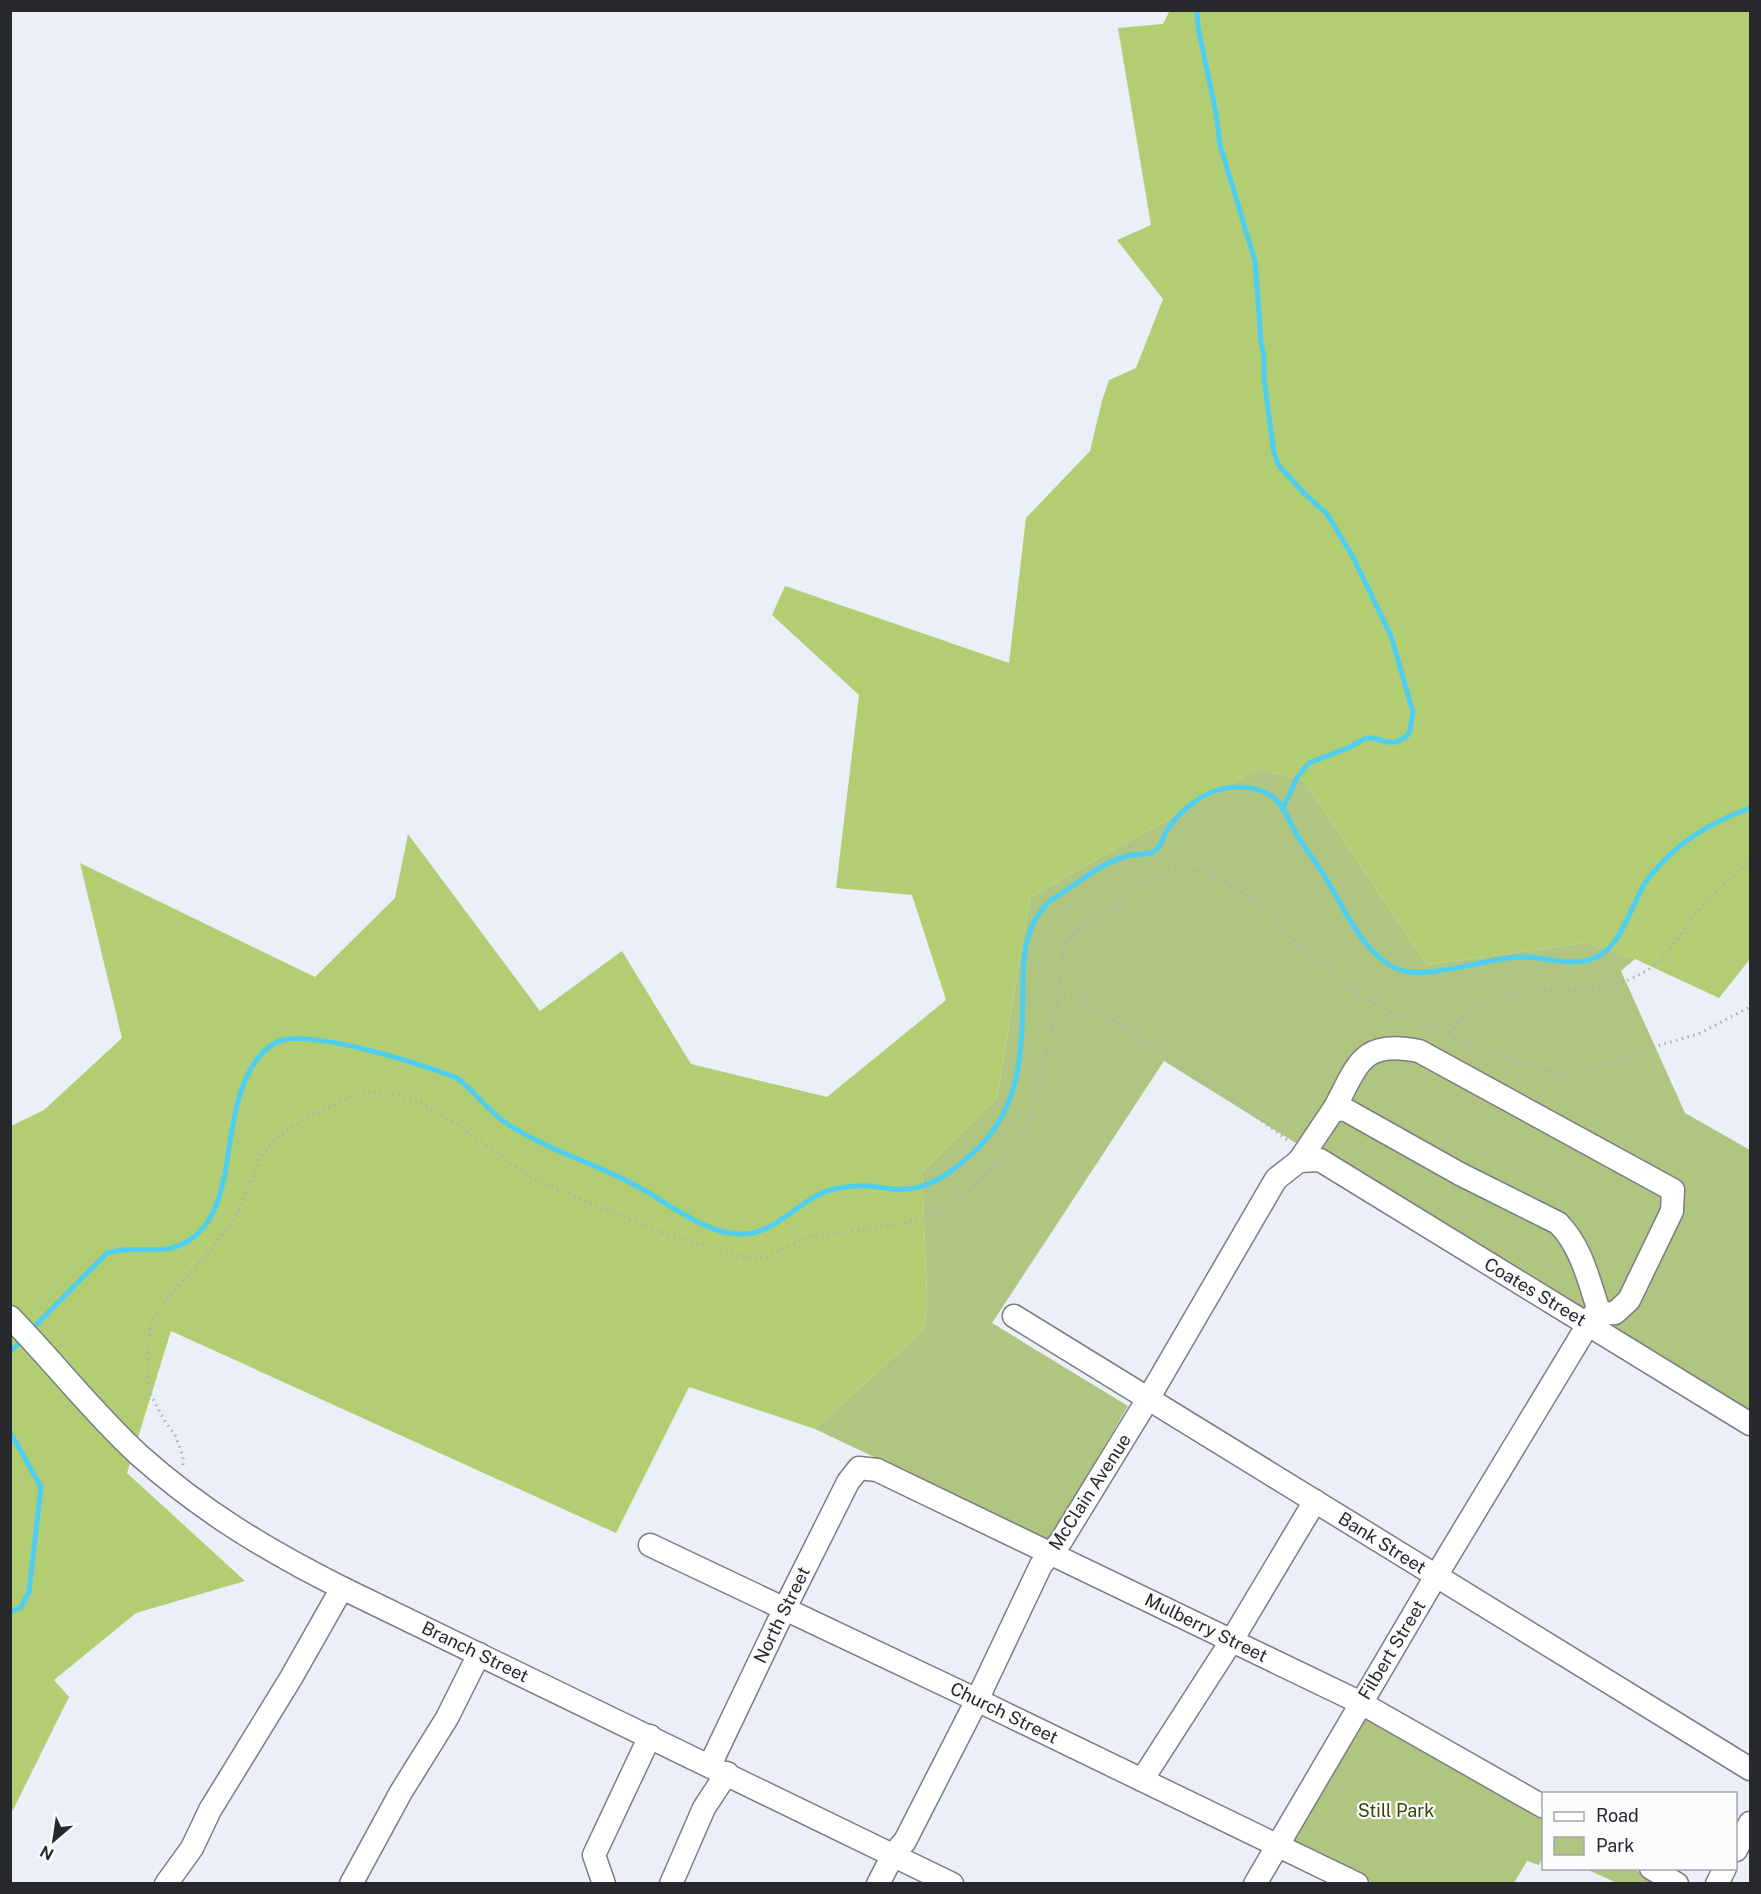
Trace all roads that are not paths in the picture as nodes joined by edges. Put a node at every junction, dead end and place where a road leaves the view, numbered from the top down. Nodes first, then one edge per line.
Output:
1 (1334, 1108) junction
2 (1306, 1160) junction
3 (1014, 1316) dead end
4 (11, 1317) edge
5 (1592, 1319) junction
6 (1148, 1399) junction
7 (1750, 1424) edge
8 (860, 1468) joint
9 (1315, 1501) junction
10 (650, 1545) dead end
11 (1050, 1553) junction
12 (1436, 1576) junction
13 (342, 1588) junction
14 (784, 1610) junction
15 (1232, 1640) junction
16 (479, 1654) junction
17 (977, 1700) junction
18 (1361, 1703) junction
19 (650, 1736) junction
20 (718, 1769) junction
21 (1750, 1769) edge
22 (1142, 1780) junction
23 (1542, 1806) edge
24 (1750, 1823) edge
25 (1276, 1845) junction
26 (1737, 1848) edge
27 (893, 1855) junction
28 (1653, 1870) edge
29 (1724, 1870) edge
30 (166, 1884) edge
31 (351, 1884) edge
32 (604, 1884) edge
33 (672, 1884) edge
34 (879, 1884) edge
35 (952, 1884) edge
36 (1255, 1884) edge
37 (1357, 1884) edge
38 (1677, 1884) edge
39 (1717, 1884) edge

1 - 2 street, McClain Avenue
1 - 5 street
1 - 5 street, McClain Avenue
2 - 5 street, Coates Street
2 - 6 street, McClain Avenue
3 - 6 street, Bank Street
4 - 13 street, Branch Street
5 - 7 street, Coates Street
5 - 12 street, Filbert Street
6 - 9 street, Bank Street
6 - 11 street, McClain Avenue
8 - 11 street, Mulberry Street
8 - 14 street, North Street
9 - 12 street, Bank Street
9 - 15 street
10 - 14 street, Church Street
11 - 15 street, Mulberry Street
11 - 17 street, McClain Avenue
12 - 18 street, Filbert Street
12 - 21 street, Bank Street
13 - 16 street, Branch Street
13 - 30 street
14 - 17 street, Church Street
14 - 20 street, North Street
15 - 18 street, Mulberry Street
15 - 22 street
16 - 19 street, Branch Street
16 - 31 street
17 - 22 street, Church Street
17 - 27 street, McClain Avenue
18 - 23 street, Mulberry Street
18 - 25 street, Filbert Street
19 - 20 street, Branch Street
19 - 32 street
20 - 27 street, Branch Street
20 - 33 street, North Street
22 - 25 street, Church Street
24 - 26 street
25 - 36 street, Filbert Street
25 - 37 street, Church Street
27 - 34 street, McClain Avenue
27 - 35 street, Branch Street
28 - 38 street
29 - 39 street

